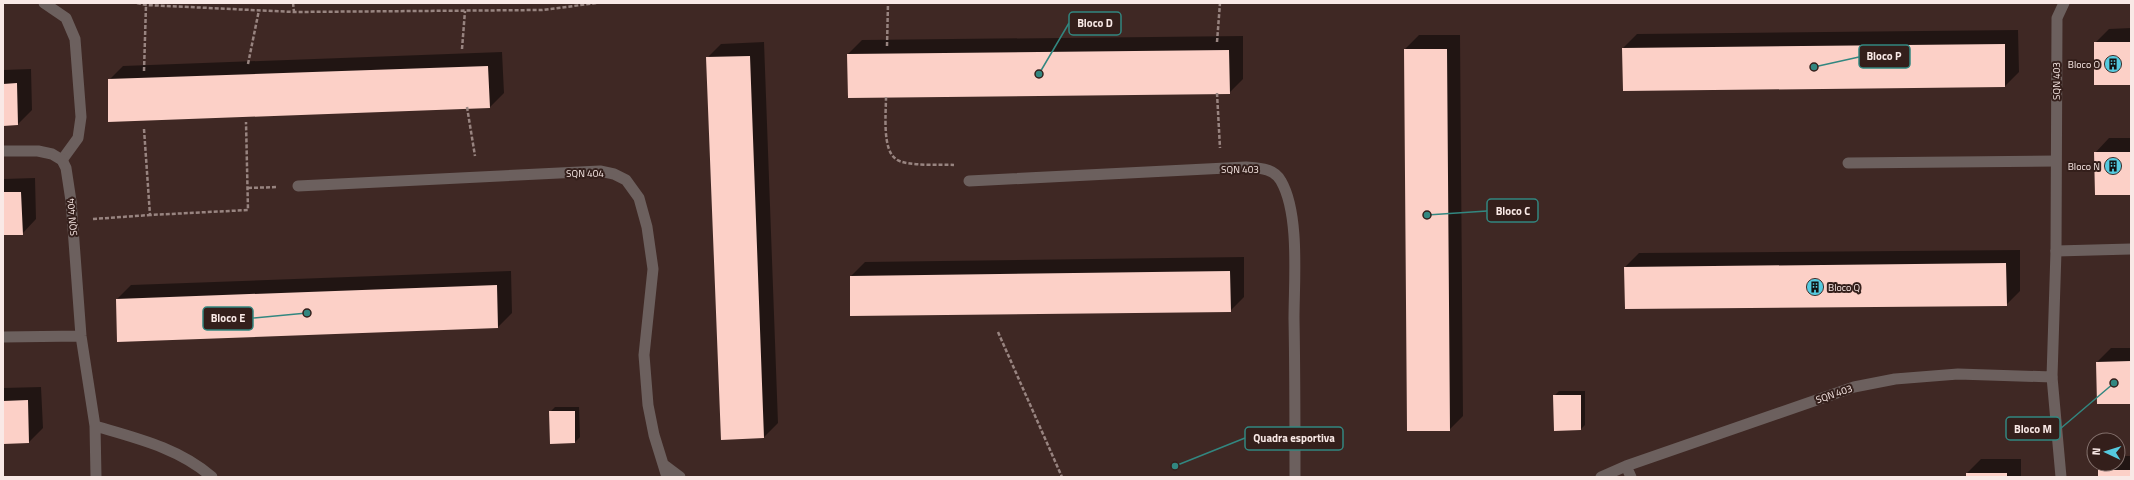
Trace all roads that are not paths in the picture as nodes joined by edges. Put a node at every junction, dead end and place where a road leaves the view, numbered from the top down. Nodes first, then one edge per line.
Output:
1 (44, 3) edge
2 (2064, 3) edge
3 (3, 151) edge
4 (62, 160) junction
5 (2056, 161) junction
6 (1848, 163) dead end
7 (969, 181) road end
8 (298, 186) road end
9 (2131, 249) edge
10 (2056, 251) junction
11 (81, 336) junction
12 (3, 337) edge
13 (2052, 377) junction
14 (95, 426) junction
15 (664, 465) junction
16 (1626, 466) junction
17 (96, 477) edge
18 (212, 477) edge
19 (667, 477) edge
20 (680, 477) edge
21 (1295, 477) edge
22 (1601, 477) edge
23 (1632, 477) edge
24 (2061, 477) edge

1 - 4 street
2 - 5 street, SQN 403
3 - 4 street
4 - 11 street, SQN 404
5 - 6 street
5 - 10 street, SQN 403
7 - 21 street, SQN 403
8 - 15 street, SQN 404
9 - 10 street
10 - 13 street, SQN 403
11 - 12 street
11 - 14 street, SQN 404
13 - 16 street, SQN 403
13 - 24 street, SQN 403
14 - 17 street, SQN 404
14 - 18 street
15 - 19 street, SQN 404
15 - 20 street
16 - 22 street, SQN 403
16 - 23 street

